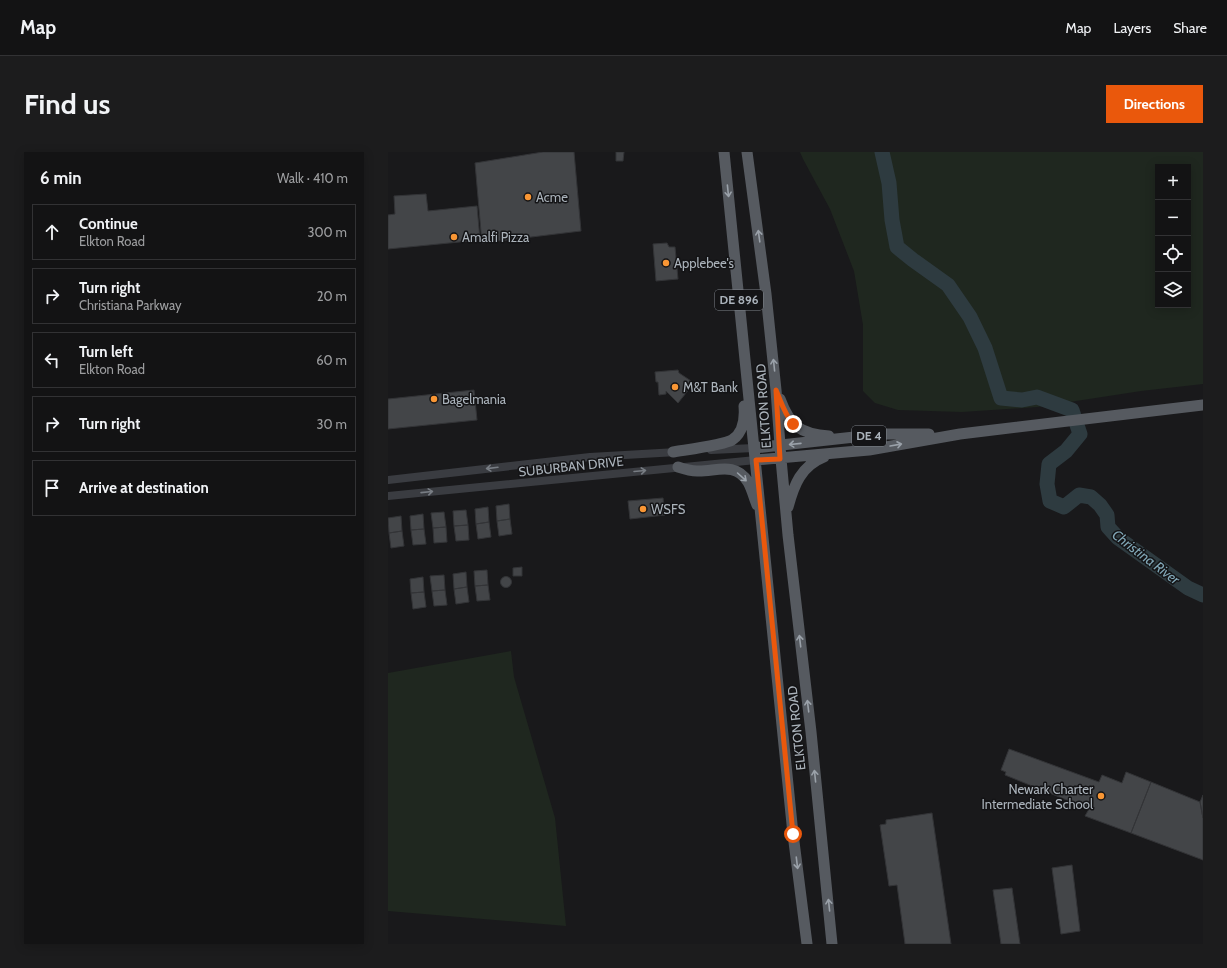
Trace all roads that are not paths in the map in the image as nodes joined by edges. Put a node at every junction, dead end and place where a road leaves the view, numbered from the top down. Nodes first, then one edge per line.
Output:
1 (724, 152) edge
2 (747, 152) edge
3 (742, 334) junction
4 (776, 390) junction
5 (1203, 405) edge
6 (960, 434) junction
7 (855, 437) junction
8 (780, 446) junction
9 (754, 448) junction
10 (673, 452) junction
11 (830, 454) junction
12 (780, 459) junction
13 (756, 460) junction
14 (678, 467) junction
15 (388, 480) edge
16 (388, 496) edge
17 (761, 515) junction
18 (786, 516) junction
19 (807, 944) edge
20 (832, 944) edge

1 -> 3 main road, ELKTON ROAD / DE 896
4 -> 2 main road, ELKTON ROAD / DE 896
3 - 9 main road, ELKTON ROAD / DE 896
3 - 10 main road
4 - 7 main road
4 - 8 main road, ELKTON ROAD / DE 896
5 - 6 main road, DE 4
6 - 7 main road, DE 4
11 -> 6 main road, DE 4
7 -> 8 main road, DE 4
8 - 9 main road, DE 4
8 - 12 main road, ELKTON ROAD
9 - 10 street, SUBURBAN DRIVE
9 - 13 main road, ELKTON ROAD / DE 896
10 -> 15 street, SUBURBAN DRIVE
11 - 12 main road, DE 4
11 - 18 main road
12 - 13 main road, DE 4
12 - 18 main road, ELKTON ROAD
13 - 14 street, SUBURBAN DRIVE
13 - 17 main road, ELKTON ROAD
16 -> 14 street, SUBURBAN DRIVE
14 -> 17 main road
17 -> 19 main road, ELKTON ROAD
20 -> 18 main road, ELKTON ROAD

